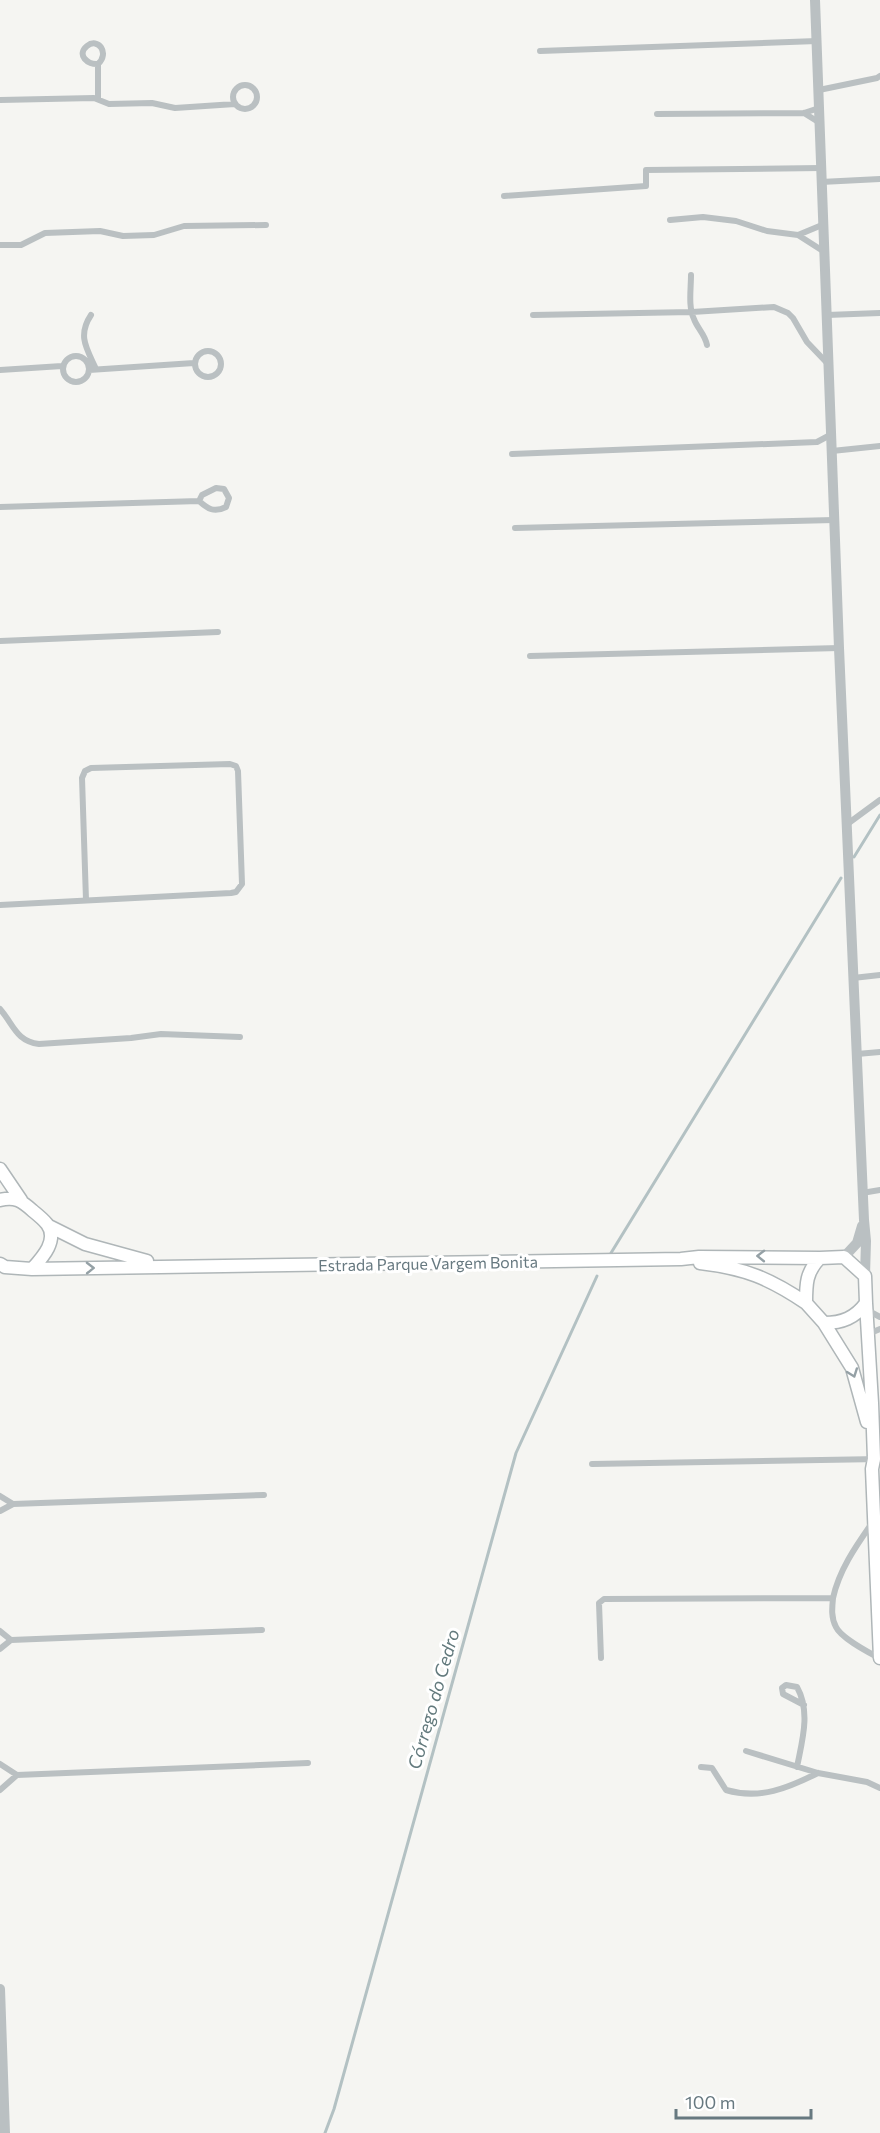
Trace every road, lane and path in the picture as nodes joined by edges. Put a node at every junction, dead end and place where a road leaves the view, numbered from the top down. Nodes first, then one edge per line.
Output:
1 (815, 0) edge
2 (817, 41) junction
3 (540, 51) dead end
4 (98, 64) dead end
5 (880, 76) edge
6 (819, 90) junction
7 (99, 99) junction
8 (0, 100) edge
9 (235, 104) dead end
10 (819, 108) junction
11 (804, 113) junction
12 (657, 114) dead end
13 (820, 123) junction
14 (821, 168) junction
15 (880, 179) edge
16 (821, 182) junction
17 (504, 196) dead end
18 (670, 220) dead end
19 (266, 225) dead end
20 (822, 225) junction
21 (798, 235) junction
22 (0, 245) edge
23 (823, 251) junction
24 (691, 275) dead end
25 (692, 312) junction
26 (880, 313) edge
27 (91, 315) dead end
28 (533, 315) dead end
29 (827, 315) junction
30 (707, 345) dead end
31 (194, 363) junction
32 (828, 364) junction
33 (62, 366) junction
34 (0, 370) edge
35 (93, 370) junction
36 (831, 434) junction
37 (817, 442) junction
38 (880, 446) edge
39 (832, 452) junction
40 (512, 454) dead end
41 (199, 501) junction
42 (0, 507) edge
43 (834, 520) junction
44 (515, 528) dead end
45 (218, 632) dead end
46 (0, 641) edge
47 (838, 648) junction
48 (530, 656) dead end
49 (880, 800) edge
50 (846, 825) junction
51 (86, 900) junction
52 (0, 905) edge
53 (880, 975) edge
54 (853, 978) junction
55 (0, 1009) edge
56 (240, 1037) dead end
57 (880, 1053) edge
58 (857, 1054) junction
59 (0, 1169) edge
60 (880, 1190) edge
61 (862, 1193) junction
62 (0, 1200) edge
63 (21, 1200) junction
64 (864, 1220) junction
65 (49, 1226) junction
66 (844, 1257) junction
67 (820, 1258) junction
68 (681, 1259) junction
69 (6, 1266) edge
70 (175, 1266) junction
71 (32, 1269) junction
72 (0, 1275) edge
73 (865, 1276) junction
74 (806, 1303) junction
75 (866, 1306) junction
76 (880, 1317) edge
77 (824, 1323) junction
78 (880, 1329) edge
79 (867, 1335) junction
80 (873, 1462) edge
81 (592, 1464) dead end
82 (0, 1496) edge
83 (264, 1496) dead end
84 (13, 1504) junction
85 (0, 1511) edge
86 (874, 1520) junction
87 (833, 1598) junction
88 (262, 1629) dead end
89 (0, 1631) edge
90 (11, 1640) junction
91 (0, 1649) edge
92 (880, 1653) edge
93 (601, 1658) dead end
94 (880, 1658) edge
95 (804, 1705) dead end
96 (746, 1751) dead end
97 (308, 1763) dead end
98 (0, 1764) edge
99 (701, 1767) dead end
100 (797, 1767) junction
101 (818, 1773) junction
102 (17, 1775) junction
103 (880, 1788) edge
104 (0, 1790) edge
105 (0, 1989) edge
106 (2, 2116) edge
107 (5, 2133) edge

1 - 2 street
2 - 3 street
2 - 6 street
4 - 7 street
5 - 6 street
6 - 10 street
7 - 8 street
7 - 9 street
10 - 11 street
10 - 13 street
11 - 12 street
11 - 13 street
13 - 14 street
14 - 16 street
14 - 17 street
15 - 16 street
16 - 20 street
18 - 21 street
19 - 22 street
20 - 21 street
20 - 23 street
21 - 23 street
23 - 29 street
24 - 25 street
25 - 28 street
25 - 30 street
25 - 32 street
26 - 29 street
27 - 35 street
29 - 32 street
31 - 31 street
31 - 35 street
32 - 36 street
33 - 34 street
33 - 35 street
33 - 35 street
36 - 37 street
36 - 39 street
37 - 39 street
37 - 40 street
38 - 39 street
39 - 43 street
41 - 41 street
41 - 42 street
43 - 44 street
43 - 47 street
45 - 46 street
47 - 48 street
47 - 50 street
49 - 50 street
50 - 54 street
51 - 51 street
51 - 52 street
53 - 54 street
54 - 58 street
55 - 56 street
57 - 58 street
58 - 61 street
59 - 63 main road
60 - 61 street
61 - 64 street
62 - 63 main road
63 - 65 main road, Estrada Parque Vargem Bonita
64 - 66 street
64 - 73 street
65 - 70 main road, Estrada Parque Vargem Bonita
65 - 71 main road
66 - 67 main road
66 - 73 main road
67 -> 68 main road, Estrada Parque Vargem Bonita
67 - 74 main road
68 - 70 main road, Estrada Parque Vargem Bonita
68 - 74 main road, Estrada Parque Vargem Bonita
69 - 71 main road, Estrada Parque Vargem Bonita
69 - 72 street
71 -> 70 main road, Estrada Parque Vargem Bonita
73 - 75 main road
74 - 77 main road
75 - 76 street
75 - 77 main road
75 - 79 main road
77 -> 80 main road
78 - 79 street
79 - 80 main road
80 - 81 street
80 - 86 main road
82 - 84 street
83 - 84 street
84 - 85 street
86 - 87 street
86 - 92 main road
87 - 93 street
87 - 94 street
88 - 90 street
89 - 90 street
90 - 91 street
92 - 94 main road
95 - 100 street
96 - 100 street
97 - 102 street
98 - 102 street
99 - 101 street
100 - 101 street
101 - 103 street
102 - 104 street
105 - 106 street
106 - 107 street

